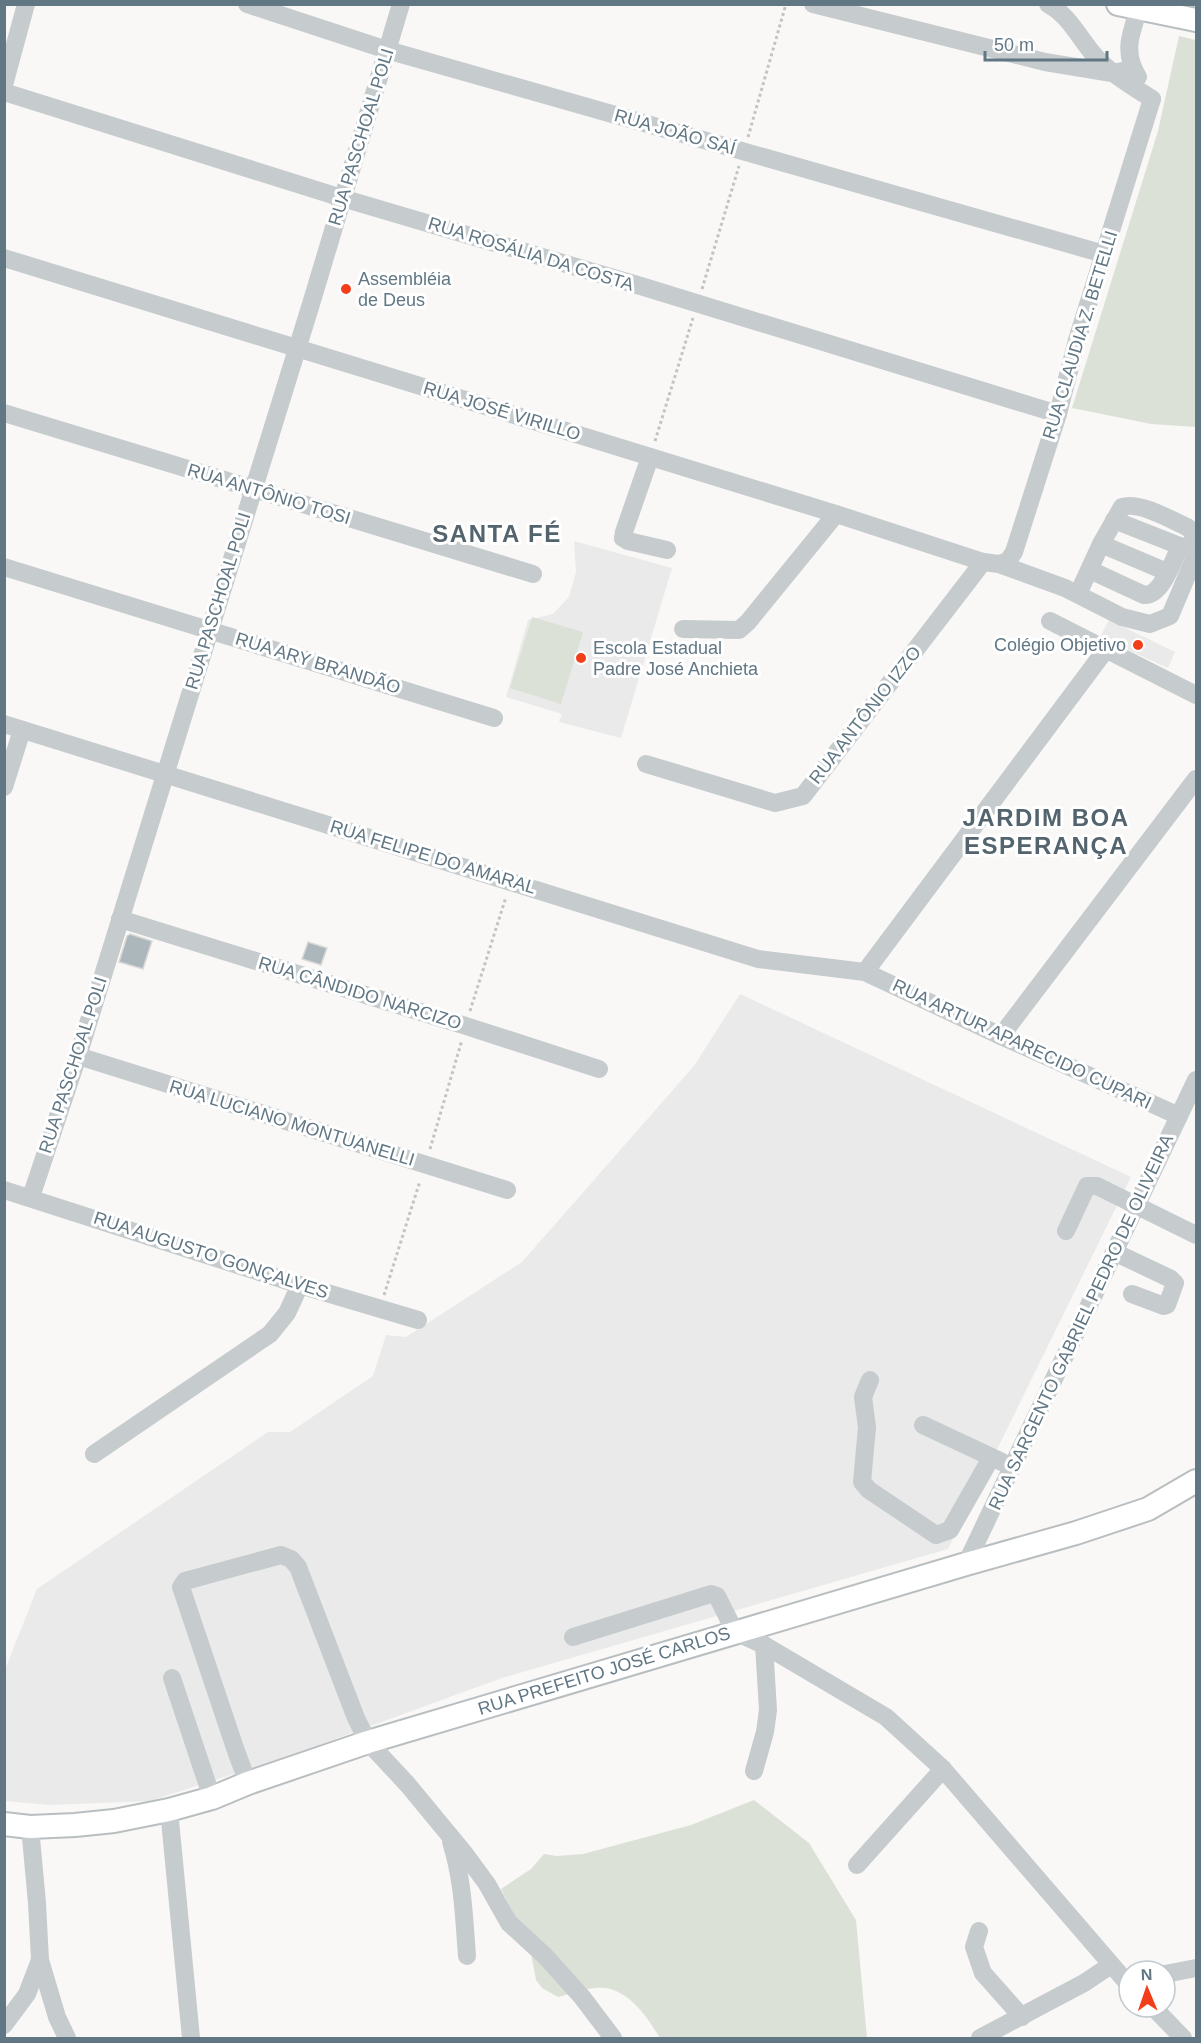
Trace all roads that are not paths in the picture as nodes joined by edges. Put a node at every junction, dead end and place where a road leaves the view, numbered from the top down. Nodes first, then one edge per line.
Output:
1 (26, 4) edge
2 (247, 4) edge
3 (401, 4) edge
4 (813, 4) edge
5 (1048, 4) edge
6 (1128, 7) edge
7 (1197, 21) edge
8 (387, 50) junction
9 (1133, 69) junction
10 (1112, 73) junction
11 (4, 85) edge
12 (4, 92) edge
13 (1152, 99) junction
14 (342, 198) junction
15 (1104, 255) junction
16 (4, 258) edge
17 (296, 348) junction
18 (4, 413) edge
19 (1058, 414) junction
20 (650, 457) junction
21 (253, 489) junction
22 (836, 514) junction
23 (1101, 544) junction
24 (1187, 549) junction
25 (667, 550) dead end
26 (991, 563) junction
27 (4, 567) edge
28 (1090, 570) junction
29 (1167, 572) junction
30 (533, 574) dead end
31 (1078, 594) junction
32 (1050, 621) dead end
33 (210, 629) junction
34 (683, 629) dead end
35 (1107, 648) junction
36 (1197, 695) edge
37 (494, 718) dead end
38 (4, 724) edge
39 (22, 730) junction
40 (646, 764) dead end
41 (165, 773) junction
42 (1197, 779) edge
43 (4, 787) edge
44 (120, 919) junction
45 (865, 972) junction
46 (1001, 1036) junction
47 (78, 1056) junction
48 (599, 1069) dead end
49 (1197, 1080) edge
50 (1179, 1116) junction
51 (4, 1190) edge
52 (507, 1190) dead end
53 (31, 1197) junction
54 (1136, 1207) junction
55 (1066, 1231) dead end
56 (1197, 1235) edge
57 (1114, 1252) junction
58 (300, 1285) junction
59 (1132, 1294) dead end
60 (418, 1320) dead end
61 (870, 1380) dead end
62 (923, 1425) dead end
63 (94, 1454) dead end
64 (991, 1458) junction
65 (1012, 1466) junction
66 (1197, 1481) edge
67 (966, 1564) junction
68 (735, 1632) junction
69 (573, 1636) dead end
70 (764, 1646) junction
71 (171, 1678) dead end
72 (368, 1742) junction
73 (943, 1769) junction
74 (754, 1771) dead end
75 (248, 1783) junction
76 (212, 1798) junction
77 (169, 1810) junction
78 (4, 1824) edge
79 (30, 1827) junction
80 (447, 1832) junction
81 (857, 1865) dead end
82 (979, 1931) dead end
83 (467, 1956) dead end
84 (40, 1960) junction
85 (1111, 1965) junction
86 (1197, 1968) edge
87 (1117, 1971) edge
88 (1177, 1972) edge
89 (1022, 2017) junction
90 (1165, 2019) edge
91 (4, 2025) edge
92 (67, 2038) edge
93 (190, 2038) edge
94 (613, 2038) edge
95 (980, 2038) edge
96 (1183, 2038) edge

1 - 11 street
2 - 8 street, RUA JOÃO SAÍ
3 - 8 street, RUA PASCHOAL POLI
4 - 10 street
5 - 10 street
6 - 7 main road
6 - 9 street
8 - 14 street, RUA PASCHOAL POLI
8 - 15 street, RUA JOÃO SAÍ
9 - 10 street
9 - 13 street
10 - 13 street
12 - 14 street, RUA ROSÁLIA DA COSTA
13 - 15 street, RUA CLAUDIA Z. BETELLI
14 - 17 street, RUA PASCHOAL POLI
14 - 19 street, RUA ROSÁLIA DA COSTA
15 - 19 street, RUA CLAUDIA Z. BETELLI
16 - 17 street, RUA JOSÉ VIRILLO
17 - 20 street, RUA JOSÉ VIRILLO
17 - 21 street, RUA PASCHOAL POLI
18 - 21 street, RUA ANTÔNIO TOSI
19 - 26 street, RUA CLAUDIA Z. BETELLI
20 - 22 street, RUA JOSÉ VIRILLO
20 - 25 street
21 - 30 street, RUA ANTÔNIO TOSI
21 - 33 street, RUA PASCHOAL POLI
22 - 26 street, RUA JOSÉ VIRILLO
22 - 34 street
23 - 24 street
23 - 28 street
23 - 29 street
24 - 29 street
24 - 31 street, RUA JOSÉ VIRILLO
26 - 31 street, RUA JOSÉ VIRILLO
26 - 40 street, RUA ANTÔNIO IZZO
27 - 33 street, RUA ARY BRANDÃO
28 - 29 street
28 - 31 street
32 - 35 street
33 - 37 street, RUA ARY BRANDÃO
33 - 41 street, RUA PASCHOAL POLI
35 - 36 street
35 - 45 street
38 - 39 street, RUA FELIPE DO AMARAL
39 - 41 street, RUA FELIPE DO AMARAL
39 - 43 street
41 - 44 street, RUA PASCHOAL POLI
41 - 45 street, RUA FELIPE DO AMARAL
42 - 46 street
44 - 47 street, RUA PASCHOAL POLI
44 - 48 street, RUA CÂNDIDO NARCIZO
45 - 46 street, RUA ARTUR APARECIDO CUPARI
46 - 50 street, RUA ARTUR APARECIDO CUPARI
47 - 52 street, RUA LUCIANO MONTUANELLI
47 - 53 street, RUA PASCHOAL POLI
49 - 50 street, RUA SARGENTO GABRIEL PEDRO DE OLIVEIRA
50 - 54 street, RUA SARGENTO GABRIEL PEDRO DE OLIVEIRA
51 - 53 street, RUA AUGUSTO GONÇALVES
53 - 58 street, RUA AUGUSTO GONÇALVES
54 - 55 street
54 - 56 street
54 - 57 street, RUA SARGENTO GABRIEL PEDRO DE OLIVEIRA
57 - 59 street
57 - 65 street, RUA SARGENTO GABRIEL PEDRO DE OLIVEIRA
58 - 60 street, RUA AUGUSTO GONÇALVES
58 - 63 street
61 - 64 street
62 - 64 street
64 - 65 street
65 - 67 street, RUA SARGENTO GABRIEL PEDRO DE OLIVEIRA
66 - 67 main road, RUA PREFEITO JOSÉ CARLOS
67 - 68 main road, RUA PREFEITO JOSÉ CARLOS
68 - 69 street
68 - 70 street
68 - 72 main road, RUA PREFEITO JOSÉ CARLOS
70 - 73 street
70 - 74 street
71 - 76 street
72 - 75 main road, RUA PREFEITO JOSÉ CARLOS
72 - 75 street
72 - 80 street
73 - 81 street
73 - 85 street
75 - 76 main road, RUA PREFEITO JOSÉ CARLOS
76 - 77 main road, RUA PREFEITO JOSÉ CARLOS
77 - 79 main road, RUA PREFEITO JOSÉ CARLOS
77 - 93 street
78 - 79 main road, RUA PREFEITO JOSÉ CARLOS
79 - 84 street
80 - 83 street
80 - 94 street
82 - 89 street
84 - 91 street
84 - 92 street
85 - 87 street
85 - 89 street
86 - 88 street
89 - 95 street
90 - 96 street

